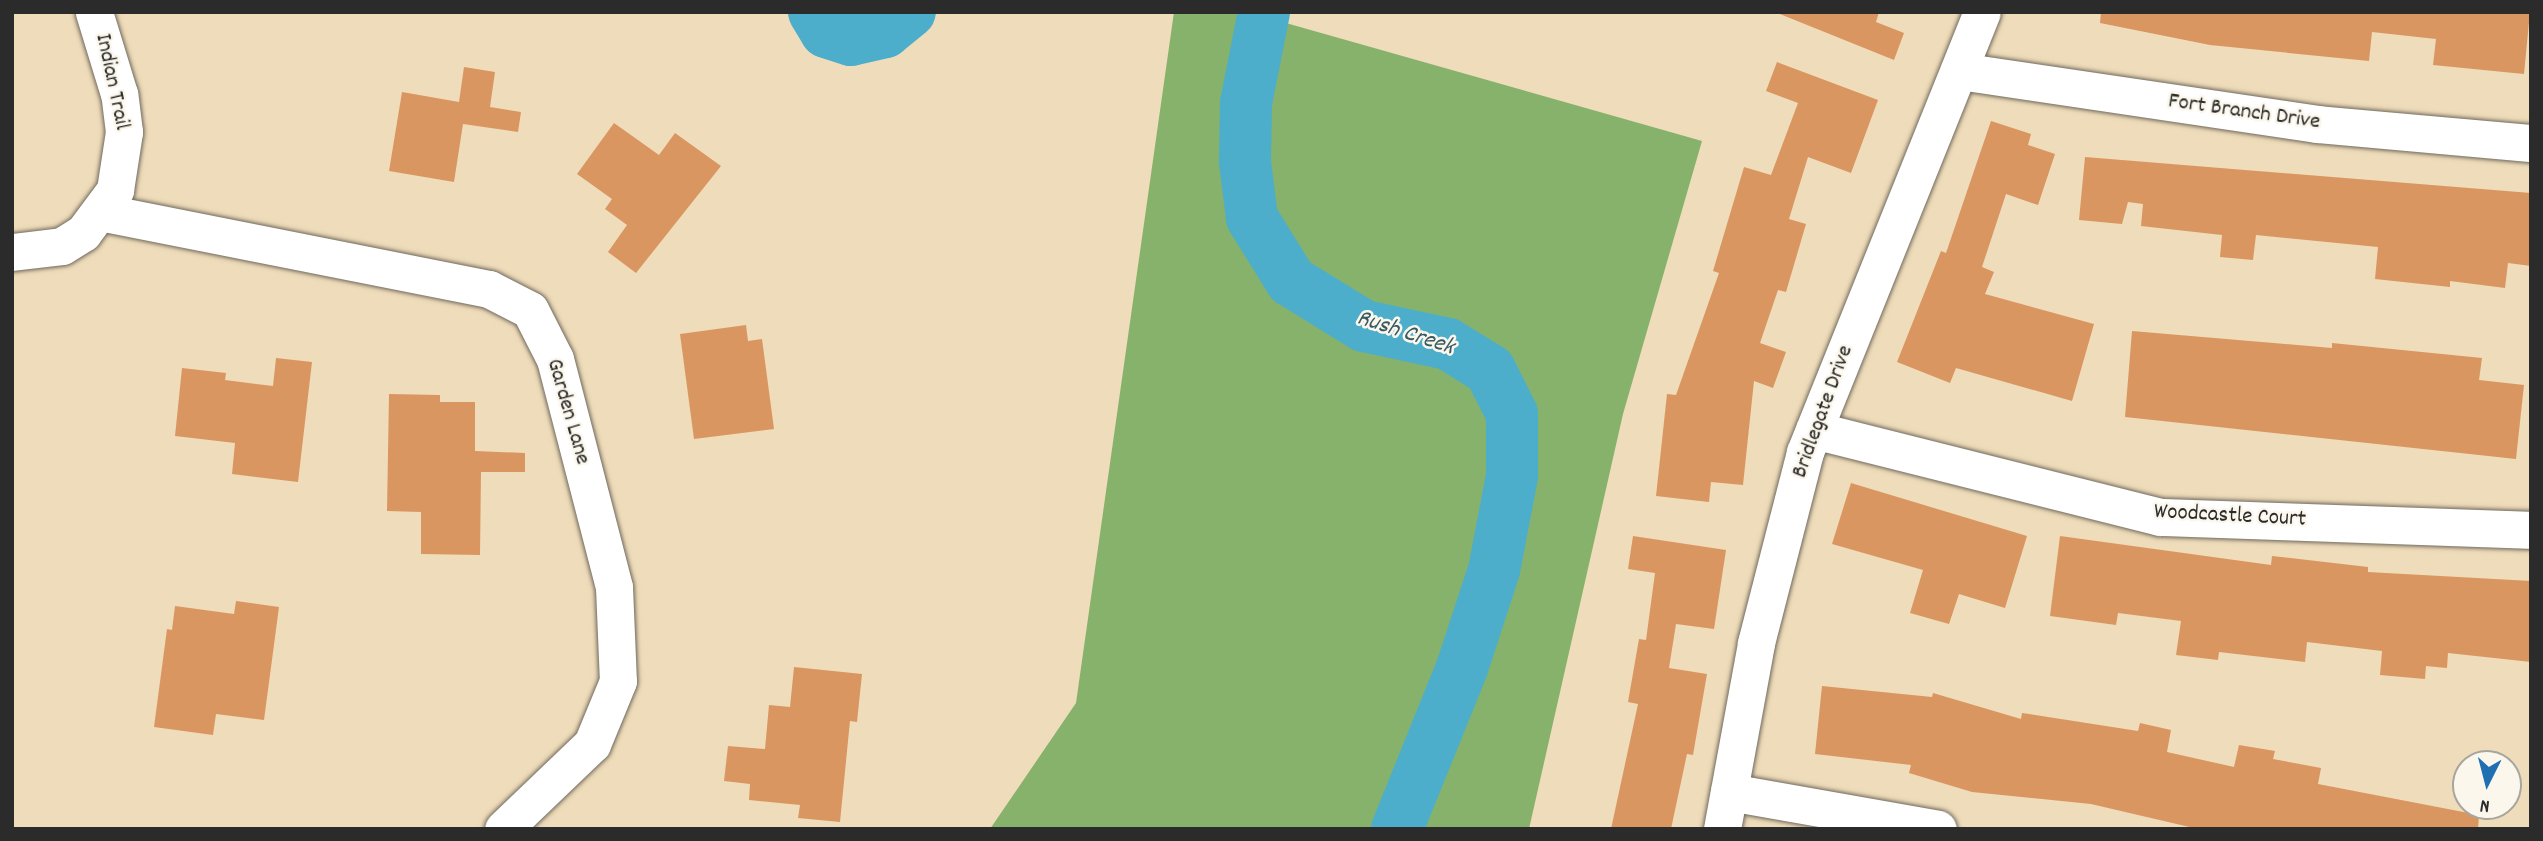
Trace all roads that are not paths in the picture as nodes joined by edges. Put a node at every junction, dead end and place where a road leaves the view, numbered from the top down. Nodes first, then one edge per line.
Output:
1 (94, 12) edge
2 (1982, 12) edge
3 (1959, 71) junction
4 (2531, 143) edge
5 (100, 212) junction
6 (12, 252) edge
7 (1814, 430) junction
8 (2531, 530) edge
9 (1729, 792) junction
10 (503, 829) edge
11 (1722, 829) edge
12 (1938, 829) edge

1 - 5 street, Indian Trail
2 - 3 street, Bridlegate Drive
3 - 4 street, Fort Branch Drive
3 - 7 street, Bridlegate Drive
5 - 6 street, Indian Trail
5 - 10 street, Garden Lane
7 - 8 street, Woodcastle Court
7 - 9 street, Bridlegate Drive
9 - 11 street, Bridlegate Drive
9 - 12 street

